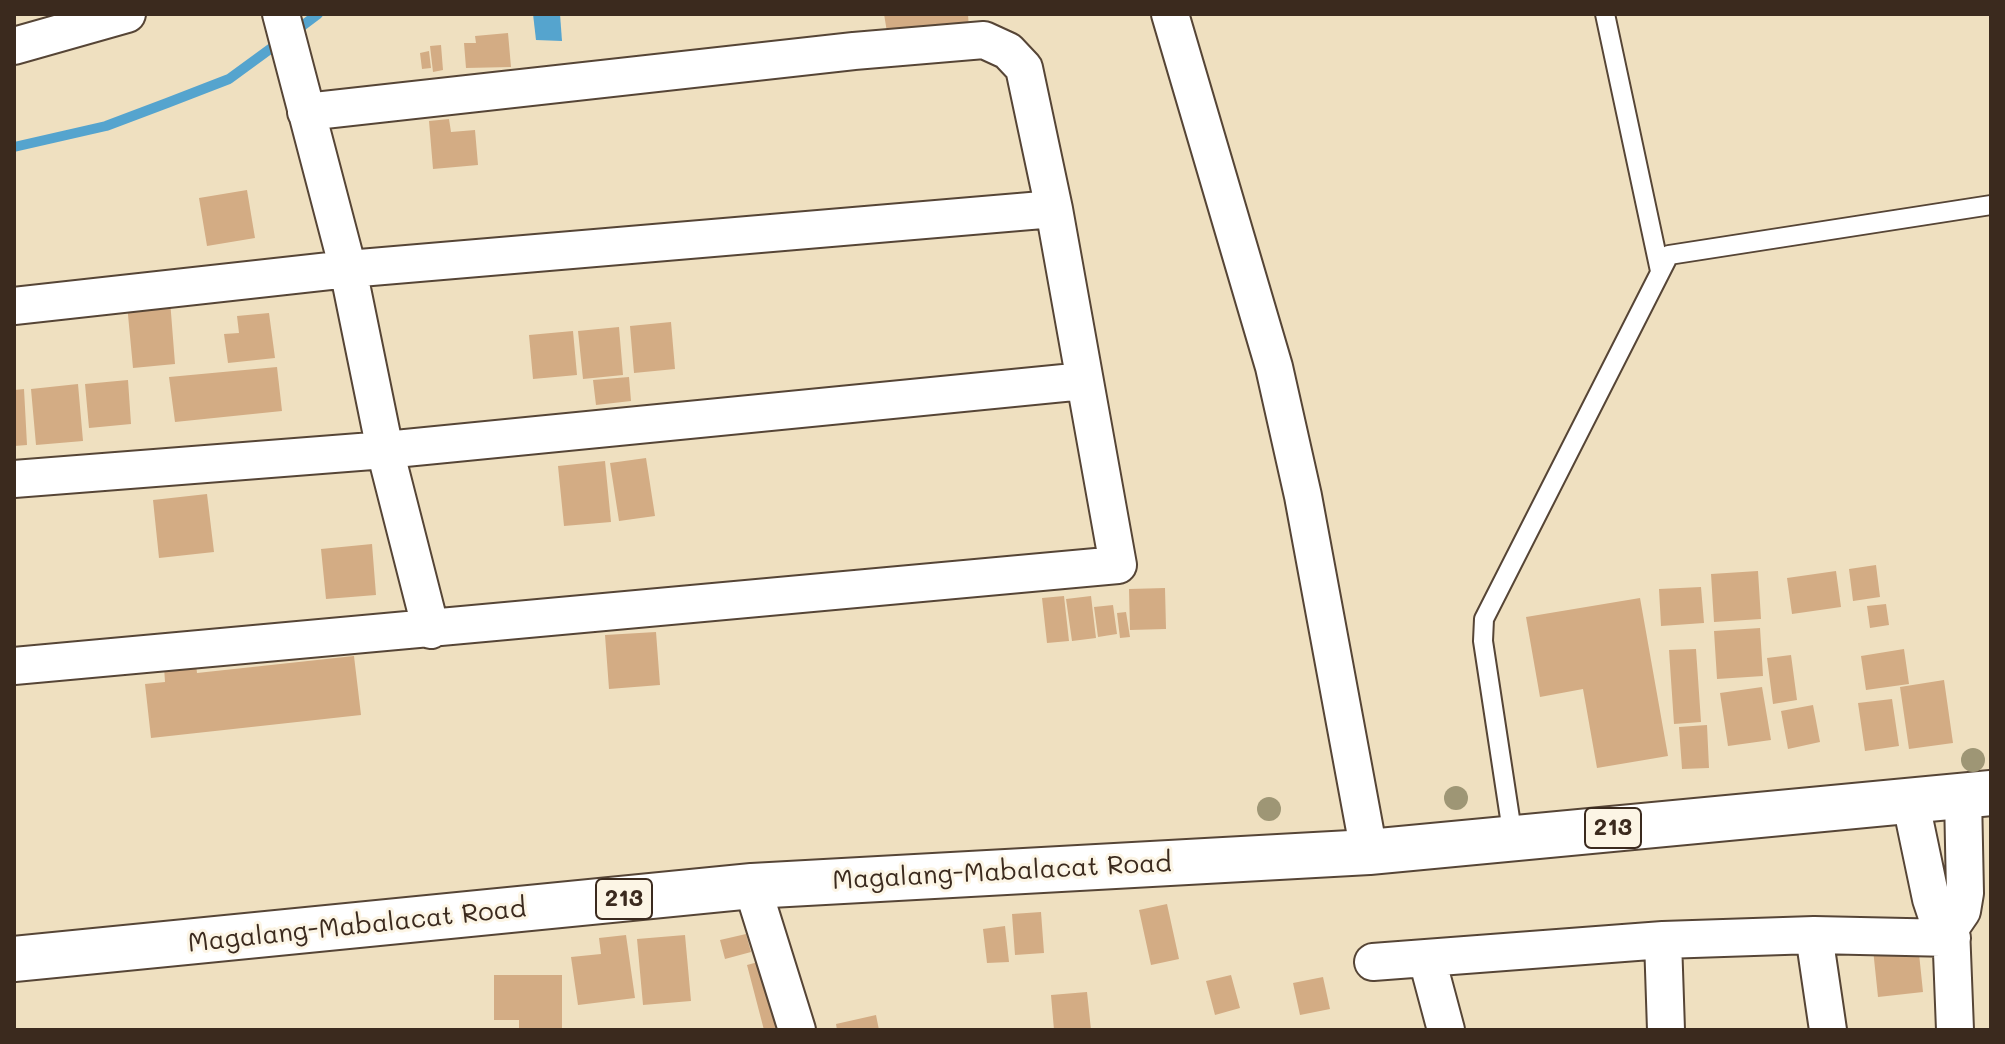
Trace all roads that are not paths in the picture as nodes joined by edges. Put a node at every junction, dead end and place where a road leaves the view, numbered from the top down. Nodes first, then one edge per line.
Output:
1 (281, 14) edge
2 (1170, 14) edge
3 (1605, 14) edge
4 (111, 17) edge
5 (14, 46) edge
6 (303, 95) junction
7 (1991, 205) edge
8 (1054, 209) junction
9 (348, 269) junction
10 (1660, 271) junction
11 (14, 306) edge
12 (1084, 381) junction
13 (385, 450) junction
14 (14, 479) edge
15 (431, 630) junction
16 (14, 666) edge
17 (1977, 795) edge
18 (1910, 799) junction
19 (1513, 838) junction
20 (1965, 848) junction
21 (1369, 852) junction
22 (1921, 852) junction
23 (752, 886) junction
24 (1952, 932) junction
25 (1814, 935) junction
26 (1663, 940) junction
27 (14, 959) edge
28 (1427, 959) junction
29 (1373, 962) dead end
30 (797, 1030) edge
31 (1446, 1030) edge
32 (1666, 1030) edge
33 (1828, 1030) edge
34 (1955, 1030) edge

1 - 6 street
2 - 21 street
3 - 10 lane
4 - 5 street
6 - 8 street
6 - 9 street
7 - 10 lane
8 - 9 street
8 - 12 street
9 - 11 street
9 - 13 street
10 - 19 lane
12 - 13 street
12 - 15 street
13 - 14 street
13 - 15 street
15 - 16 street
17 - 18 main road, Magalang-Mabalacat Road / 213
17 - 20 street
18 - 19 main road, Magalang-Mabalacat Road / 213
18 - 22 street
19 - 21 main road, Magalang-Mabalacat Road / 213
20 - 22 street
20 - 24 street
21 - 23 main road, Magalang-Mabalacat Road / 213
22 - 24 street
23 - 27 main road, Magalang-Mabalacat Road / 213
23 - 30 street
24 - 25 street
24 - 34 street
25 - 26 street
25 - 33 street
26 - 28 street
26 - 32 street
28 - 29 street
28 - 31 street

